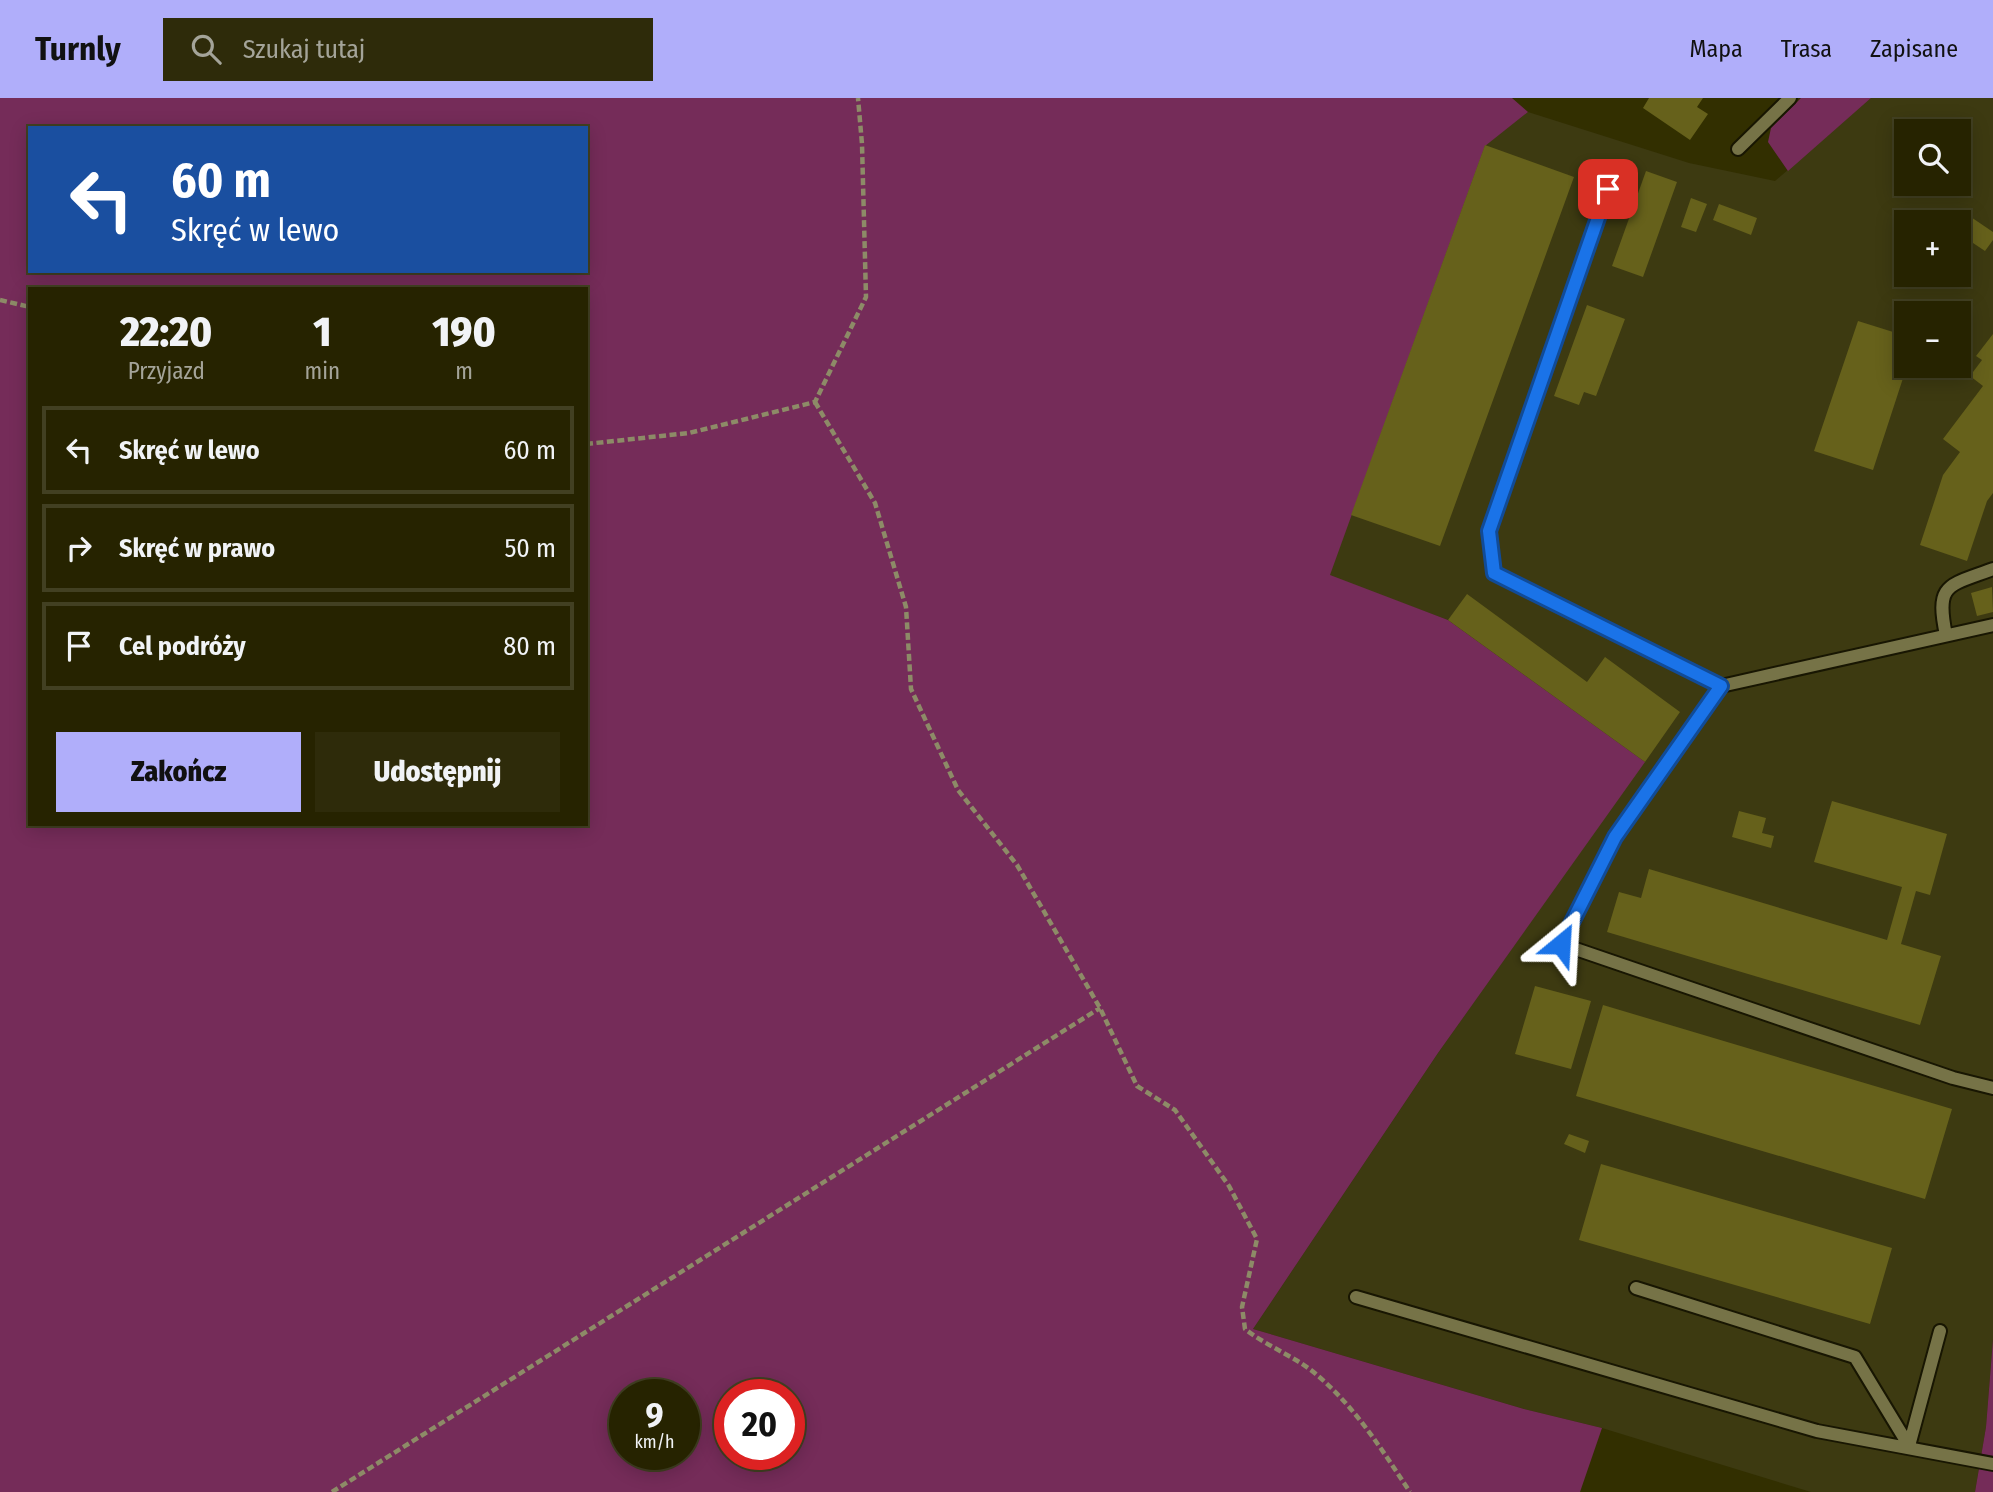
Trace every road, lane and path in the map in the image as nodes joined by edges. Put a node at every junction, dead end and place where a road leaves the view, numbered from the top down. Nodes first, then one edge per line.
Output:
1 (858, 98) edge
2 (1790, 98) edge
3 (1738, 149) dead end
4 (1608, 189) dead end
5 (0, 300) edge
6 (28, 307) edge
7 (815, 402) junction
8 (588, 444) edge
9 (1993, 569) edge
10 (1993, 625) edge
11 (1947, 635) junction
12 (1721, 686) junction
13 (1100, 1008) junction
14 (1993, 1088) edge
15 (1636, 1288) dead end
16 (1356, 1297) dead end
17 (1940, 1331) dead end
18 (1909, 1446) junction
19 (1993, 1464) edge
20 (332, 1492) edge
21 (1410, 1492) edge

1 - 7 path
2 - 3 lane
4 - 12 lane
5 - 6 path
7 - 8 path
7 - 13 path
9 - 11 lane
10 - 11 lane
11 - 12 lane
12 - 14 lane
13 - 20 path
13 - 21 path
15 - 18 lane
16 - 18 lane
17 - 18 lane
18 - 19 lane

